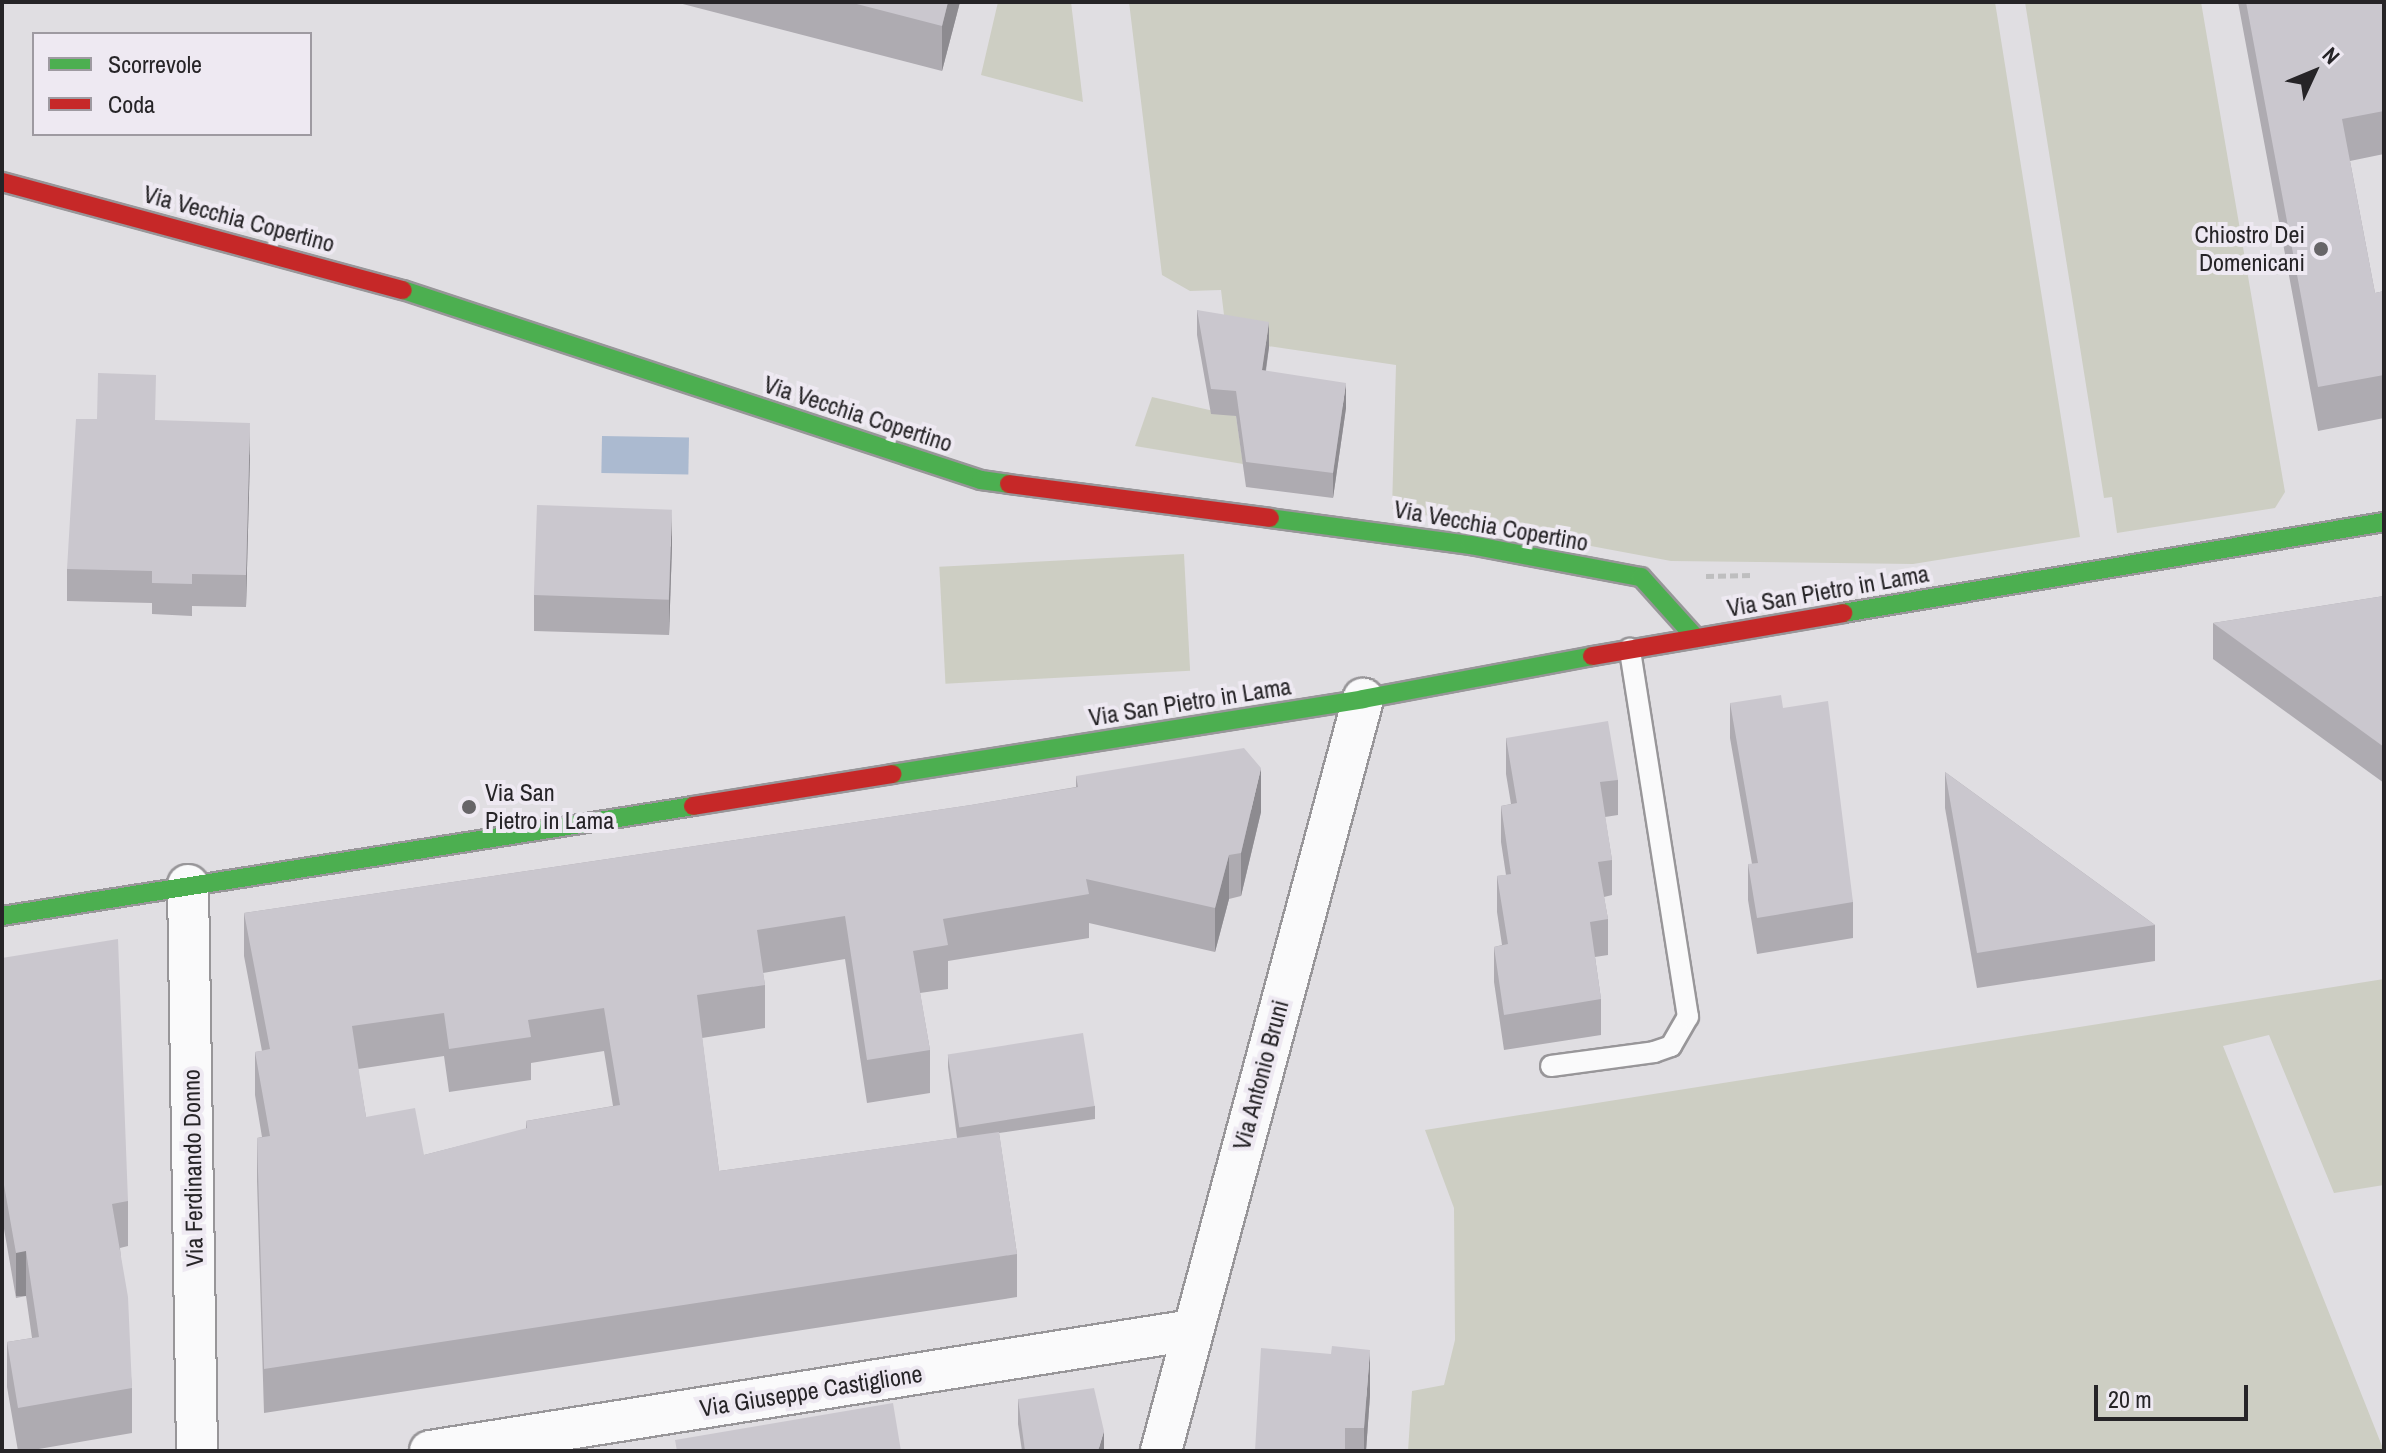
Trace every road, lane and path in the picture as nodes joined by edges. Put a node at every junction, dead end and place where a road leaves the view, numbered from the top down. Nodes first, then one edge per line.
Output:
1 (2, 182) edge
2 (2384, 522) edge
3 (1696, 638) junction
4 (1630, 649) junction
5 (1363, 699) junction
6 (188, 885) junction
7 (2, 916) edge
8 (1551, 1066) dead end
9 (1192, 1330) junction
10 (197, 1451) edge
11 (430, 1451) edge
12 (1161, 1451) edge

1 - 3 main road, Via Vecchia Copertino
2 - 3 main road, Via San Pietro in Lama
3 - 4 main road, Via San Pietro in Lama
4 - 5 main road, Via San Pietro in Lama
4 - 8 lane
5 - 6 main road, Via San Pietro in Lama
5 - 9 street, Via Antonio Bruni
6 - 7 main road, Via San Pietro in Lama
6 - 10 street, Via Ferdinando Donno
9 - 11 street, Via Giuseppe Castiglione
9 - 12 street, Via Antonio Bruni

